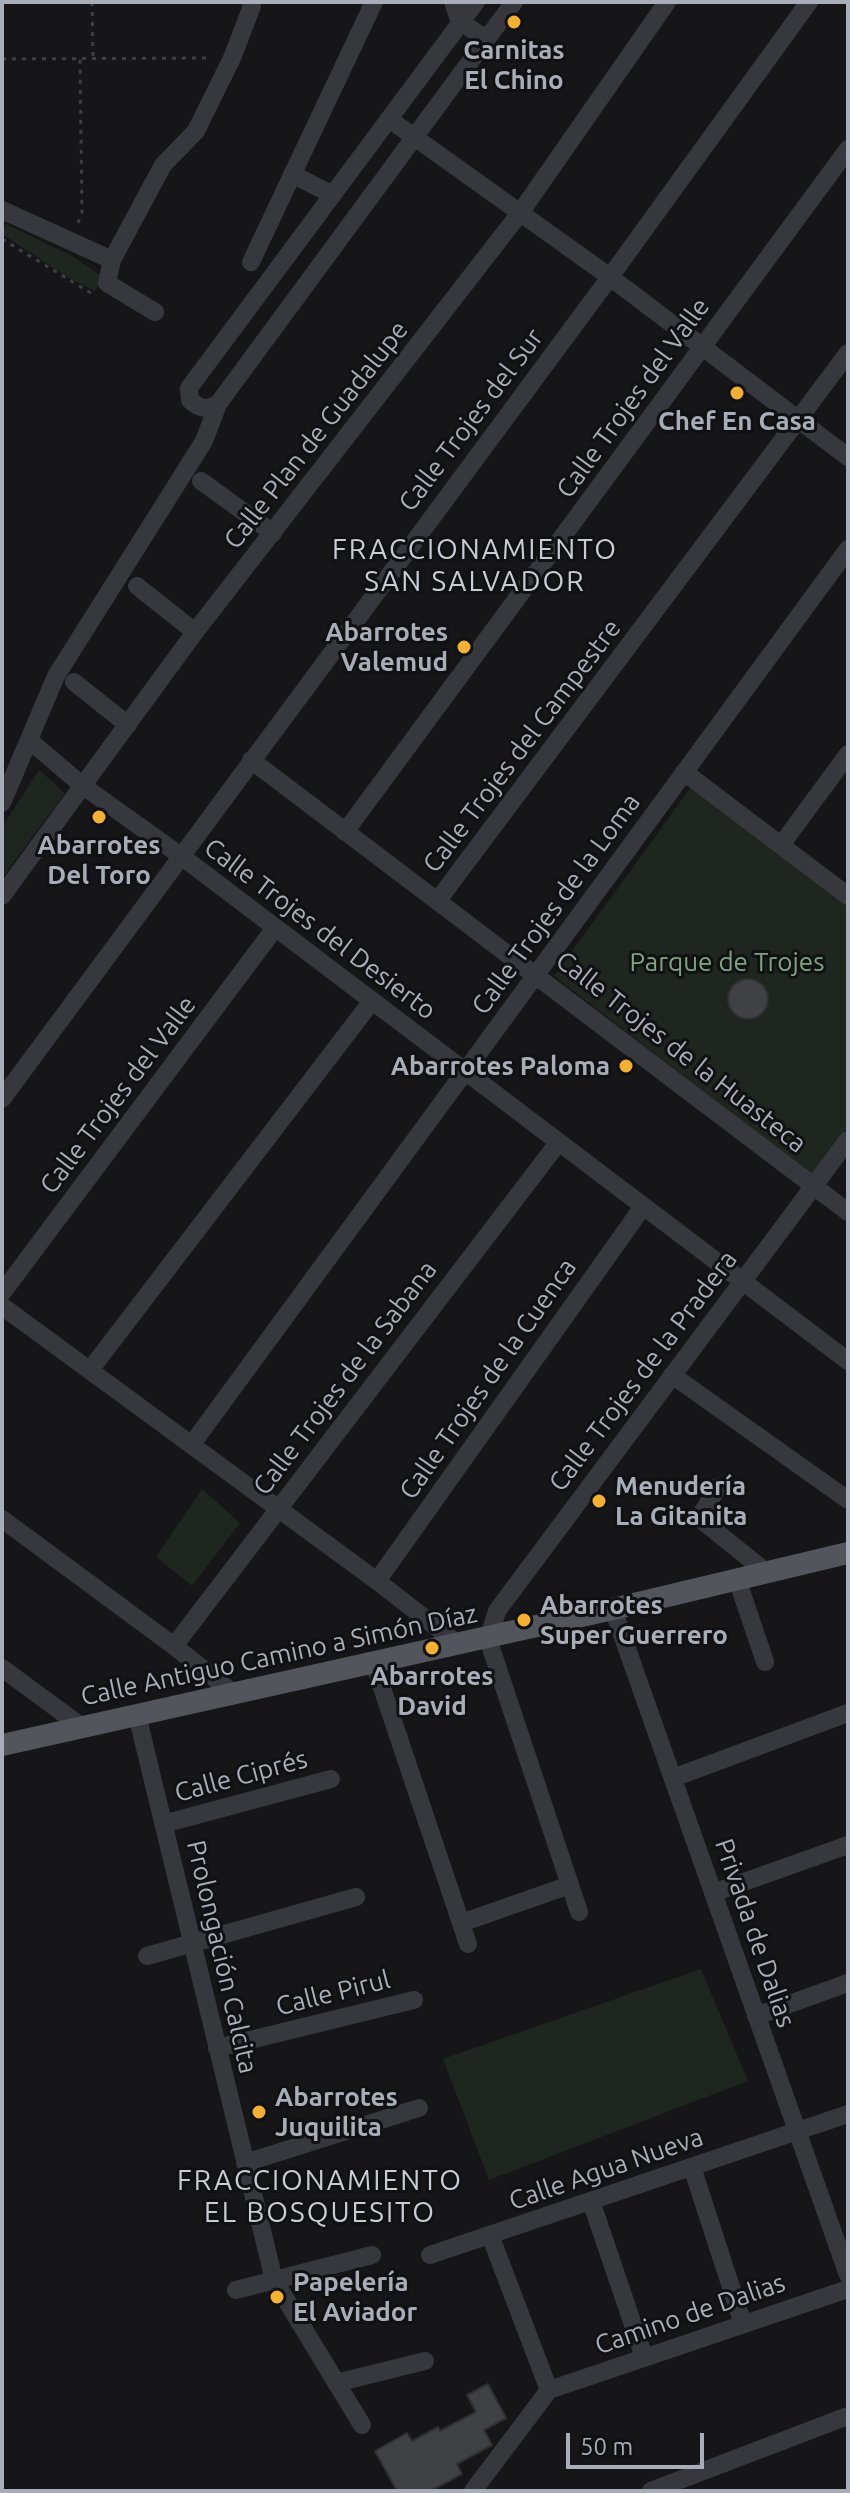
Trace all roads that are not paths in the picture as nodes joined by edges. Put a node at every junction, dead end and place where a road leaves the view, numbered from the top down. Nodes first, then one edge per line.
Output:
1 (251, 2) edge
2 (374, 2) edge
3 (453, 2) edge
4 (476, 2) edge
5 (514, 2) edge
6 (667, 2) edge
7 (809, 2) edge
8 (460, 22) junction
9 (487, 39) junction
10 (389, 119) junction
11 (414, 137) junction
12 (848, 149) edge
13 (292, 174) junction
14 (333, 195) junction
15 (2, 210) edge
16 (520, 213) junction
17 (112, 260) junction
18 (251, 262) dead end
19 (610, 277) junction
20 (155, 312) dead end
21 (702, 348) junction
22 (848, 353) edge
23 (218, 404) junction
24 (799, 420) junction
25 (848, 457) edge
26 (201, 481) dead end
27 (273, 533) junction
28 (848, 549) edge
29 (137, 586) dead end
30 (195, 632) junction
31 (74, 682) dead end
32 (128, 725) junction
33 (29, 740) junction
34 (848, 754) edge
35 (251, 760) junction
36 (684, 772) junction
37 (83, 786) junction
38 (2, 803) edge
39 (345, 832) junction
40 (781, 845) junction
41 (181, 856) junction
42 (2, 896) edge
43 (848, 896) edge
44 (438, 900) junction
45 (275, 928) junction
46 (537, 974) junction
47 (372, 1001) junction
48 (465, 1071) junction
49 (2, 1099) edge
50 (848, 1140) edge
51 (558, 1143) junction
52 (813, 1187) junction
53 (642, 1208) junction
54 (848, 1212) edge
55 (742, 1281) junction
56 (2, 1293) edge
57 (2, 1306) edge
58 (848, 1361) edge
59 (90, 1370) junction
60 (672, 1375) junction
61 (192, 1444) junction
62 (718, 1487) dead end
63 (848, 1500) edge
64 (279, 1508) junction
65 (2, 1519) edge
66 (848, 1553) edge
67 (766, 1572) junction
68 (737, 1579) junction
69 (377, 1581) junction
70 (613, 1609) junction
71 (489, 1637) junction
72 (458, 1644) junction
73 (174, 1646) junction
74 (373, 1661) junction
75 (765, 1662) dead end
76 (2, 1668) edge
77 (233, 1693) junction
78 (848, 1713) edge
79 (137, 1715) junction
80 (82, 1727) junction
81 (2, 1745) edge
82 (673, 1778) junction
83 (331, 1779) dead end
84 (163, 1824) junction
85 (848, 1845) edge
86 (570, 1885) junction
87 (713, 1893) junction
88 (356, 1897) dead end
89 (579, 1912) dead end
90 (461, 1923) junction
91 (468, 1944) dead end
92 (192, 1945) junction
93 (147, 1956) dead end
94 (848, 1983) edge
95 (414, 2000) dead end
96 (756, 2016) junction
97 (217, 2048) junction
98 (419, 2108) dead end
99 (848, 2114) edge
100 (799, 2132) junction
101 (245, 2163) junction
102 (692, 2167) junction
103 (591, 2201) junction
104 (490, 2235) junction
105 (372, 2255) dead end
106 (430, 2255) dead end
107 (848, 2275) edge
108 (274, 2280) junction
109 (848, 2289) edge
110 (236, 2290) dead end
111 (743, 2324) junction
112 (644, 2357) junction
113 (425, 2361) dead end
114 (336, 2383) junction
115 (549, 2390) junction
116 (848, 2416) edge
117 (362, 2425) dead end
118 (473, 2491) edge
119 (651, 2491) edge

1 - 17 street
2 - 13 street
3 - 8 street
4 - 8 street
5 - 9 street
6 - 16 street, Calle Plan de Guadalupe
7 - 19 street, Calle Trojes del Sur
8 - 9 street
8 - 10 street
9 - 11 street
10 - 11 street
10 - 14 street
11 - 16 street
11 - 23 street
12 - 21 street, Calle Trojes del Valle
13 - 14 street
13 - 18 street
14 - 23 street
15 - 17 street
16 - 19 street
16 - 27 street, Calle Plan de Guadalupe
17 - 20 street
19 - 21 street
19 - 35 street, Calle Trojes del Sur
21 - 24 street
21 - 39 street, Calle Trojes del Valle
22 - 24 street, Calle Trojes del Campestre
23 - 33 street
24 - 25 street
24 - 44 street, Calle Trojes del Campestre
26 - 27 street
27 - 30 street, Calle Plan de Guadalupe
28 - 36 street, Calle Trojes de la Loma
29 - 30 street
30 - 32 street, Calle Plan de Guadalupe
31 - 32 street
32 - 37 street, Calle Plan de Guadalupe
33 - 37 street, Calle Trojes del Desierto
33 - 38 street
34 - 40 street
35 - 39 street, Calle Trojes de la Huasteca
35 - 41 street, Calle Trojes del Sur
36 - 40 street
36 - 46 street, Calle Trojes de la Loma
37 - 41 street, Calle Trojes del Desierto
37 - 42 street, Calle Plan de Guadalupe
39 - 44 street, Calle Trojes de la Huasteca
40 - 43 street
41 - 45 street, Calle Trojes del Desierto
41 - 49 street, Calle Trojes del Sur
44 - 46 street, Calle Trojes de la Huasteca
45 - 47 street, Calle Trojes del Desierto
45 - 56 street, Calle Trojes del Valle
46 - 48 street, Calle Trojes de la Loma
46 - 52 street, Calle Trojes de la Huasteca
47 - 48 street, Calle Trojes del Desierto
47 - 59 street
48 - 51 street, Calle Trojes del Desierto
48 - 61 street, Calle Trojes de la Loma
50 - 52 street, Calle Trojes de la Pradera
51 - 53 street, Calle Trojes del Desierto
51 - 64 street, Calle Trojes de la Sabana
52 - 54 street, Calle Trojes de la Huasteca
52 - 55 street, Calle Trojes de la Pradera
53 - 55 street, Calle Trojes del Desierto
53 - 69 street, Calle Trojes de la Cuenca
55 - 58 street, Calle Trojes del Desierto
55 - 60 street, Calle Trojes de la Pradera
57 - 59 street
59 - 61 street
60 - 63 street
60 - 71 street, Calle Trojes de la Pradera
61 - 64 street
62 - 67 street
64 - 69 street
64 - 73 street, Calle Trojes de la Sabana
65 - 73 street
66 - 67 main road, Calle Antiguo Camino a Simón Díaz
67 - 68 main road, Calle Antiguo Camino a Simón Díaz
68 - 70 main road, Calle Antiguo Camino a Simón Díaz
68 - 75 street
69 - 72 street
70 - 71 main road, Calle Antiguo Camino a Simón Díaz
70 - 82 street, Privada de Dalias
71 - 72 main road, Calle Antiguo Camino a Simón Díaz
71 - 86 street
72 - 74 main road, Calle Antiguo Camino a Simón Díaz
73 - 77 street
74 - 77 main road, Calle Antiguo Camino a Simón Díaz
74 - 90 street
76 - 80 street
77 - 79 main road, Calle Antiguo Camino a Simón Díaz
78 - 82 street
79 - 80 main road, Calle Antiguo Camino a Simón Díaz
79 - 84 street, Prolongación Calcita
80 - 81 main road, Calle Antiguo Camino a Simón Díaz
82 - 87 street, Privada de Dalias
83 - 84 street, Calle Ciprés
84 - 92 street, Prolongación Calcita
85 - 87 street
86 - 89 street
86 - 90 street
87 - 96 street, Privada de Dalias
88 - 92 street
90 - 91 street
92 - 93 street
92 - 97 street, Prolongación Calcita
94 - 96 street
95 - 97 street, Calle Pirul
96 - 100 street, Privada de Dalias
97 - 101 street, Prolongación Calcita
98 - 101 street
99 - 100 street, Calle Agua Nueva
100 - 102 street, Calle Agua Nueva
100 - 107 street, Privada de Dalias
101 - 108 street, Prolongación Calcita
102 - 103 street, Calle Agua Nueva
102 - 111 street
103 - 104 street, Calle Agua Nueva
103 - 112 street
104 - 106 street, Calle Agua Nueva
104 - 115 street
105 - 108 street
108 - 110 street
108 - 114 street, Prolongación Calcita
109 - 111 street, Camino de Dalias
111 - 112 street, Camino de Dalias
112 - 115 street, Camino de Dalias
113 - 114 street
114 - 117 street, Prolongación Calcita
115 - 118 street
116 - 119 street

